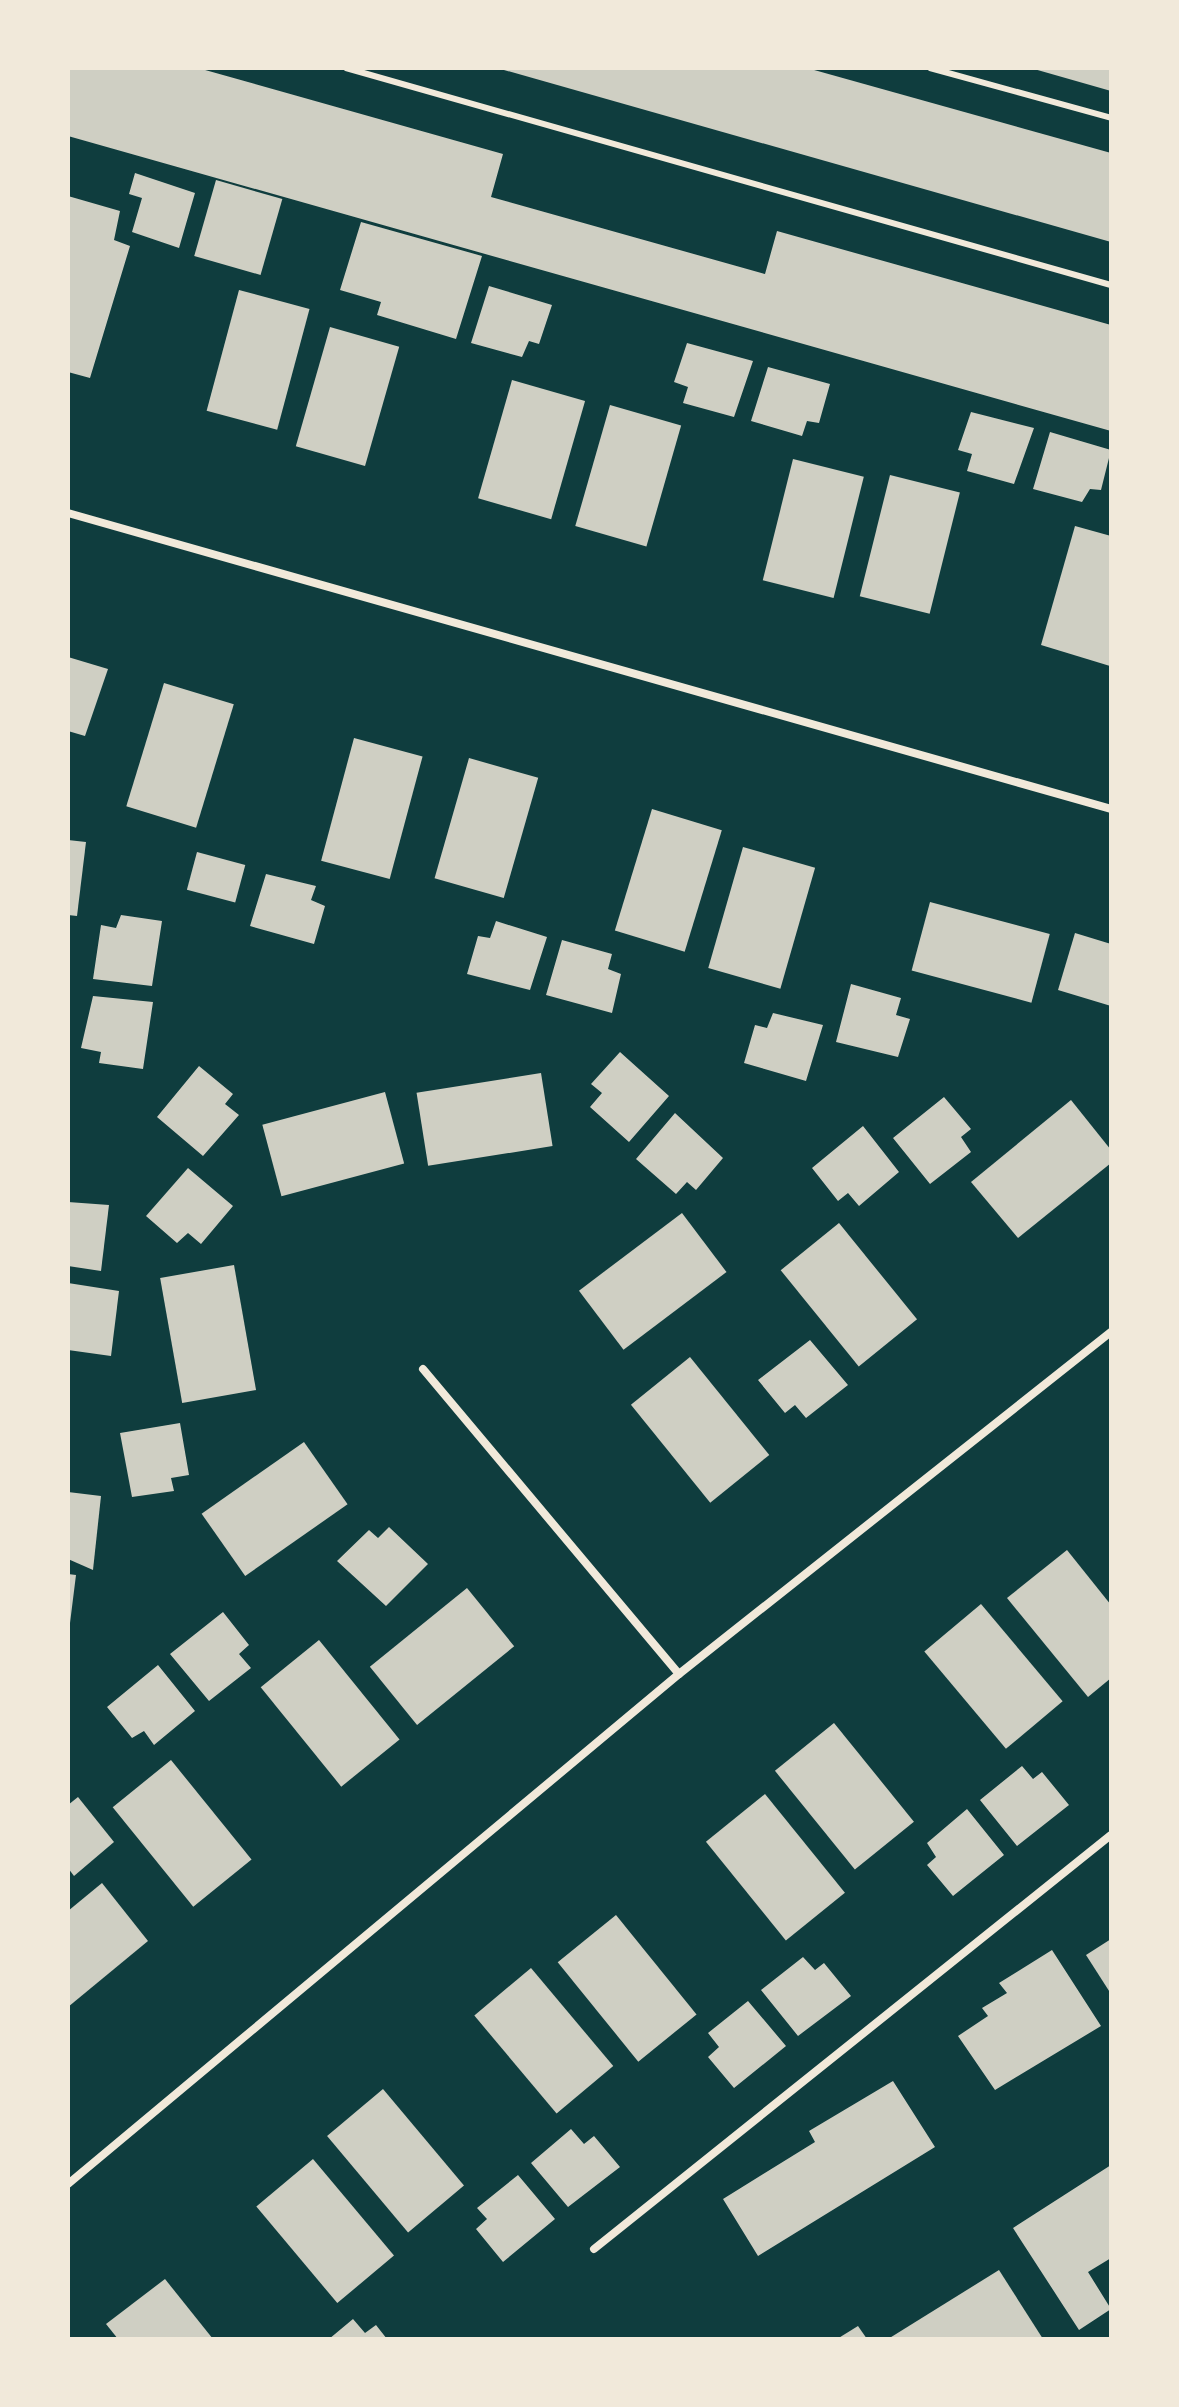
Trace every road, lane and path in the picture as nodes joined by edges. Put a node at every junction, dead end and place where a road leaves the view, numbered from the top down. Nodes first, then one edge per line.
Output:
1 (346, 68) edge
2 (930, 68) edge
3 (1111, 118) edge
4 (1111, 285) edge
5 (68, 513) edge
6 (1111, 809) edge
7 (1111, 1332) edge
8 (423, 1369) dead end
9 (679, 1674) junction
10 (1111, 1835) edge
11 (68, 2184) edge
12 (594, 2249) dead end

1 - 4 lane
2 - 3 lane
5 - 6 street
7 - 9 street
8 - 9 street
9 - 11 street
10 - 12 street

